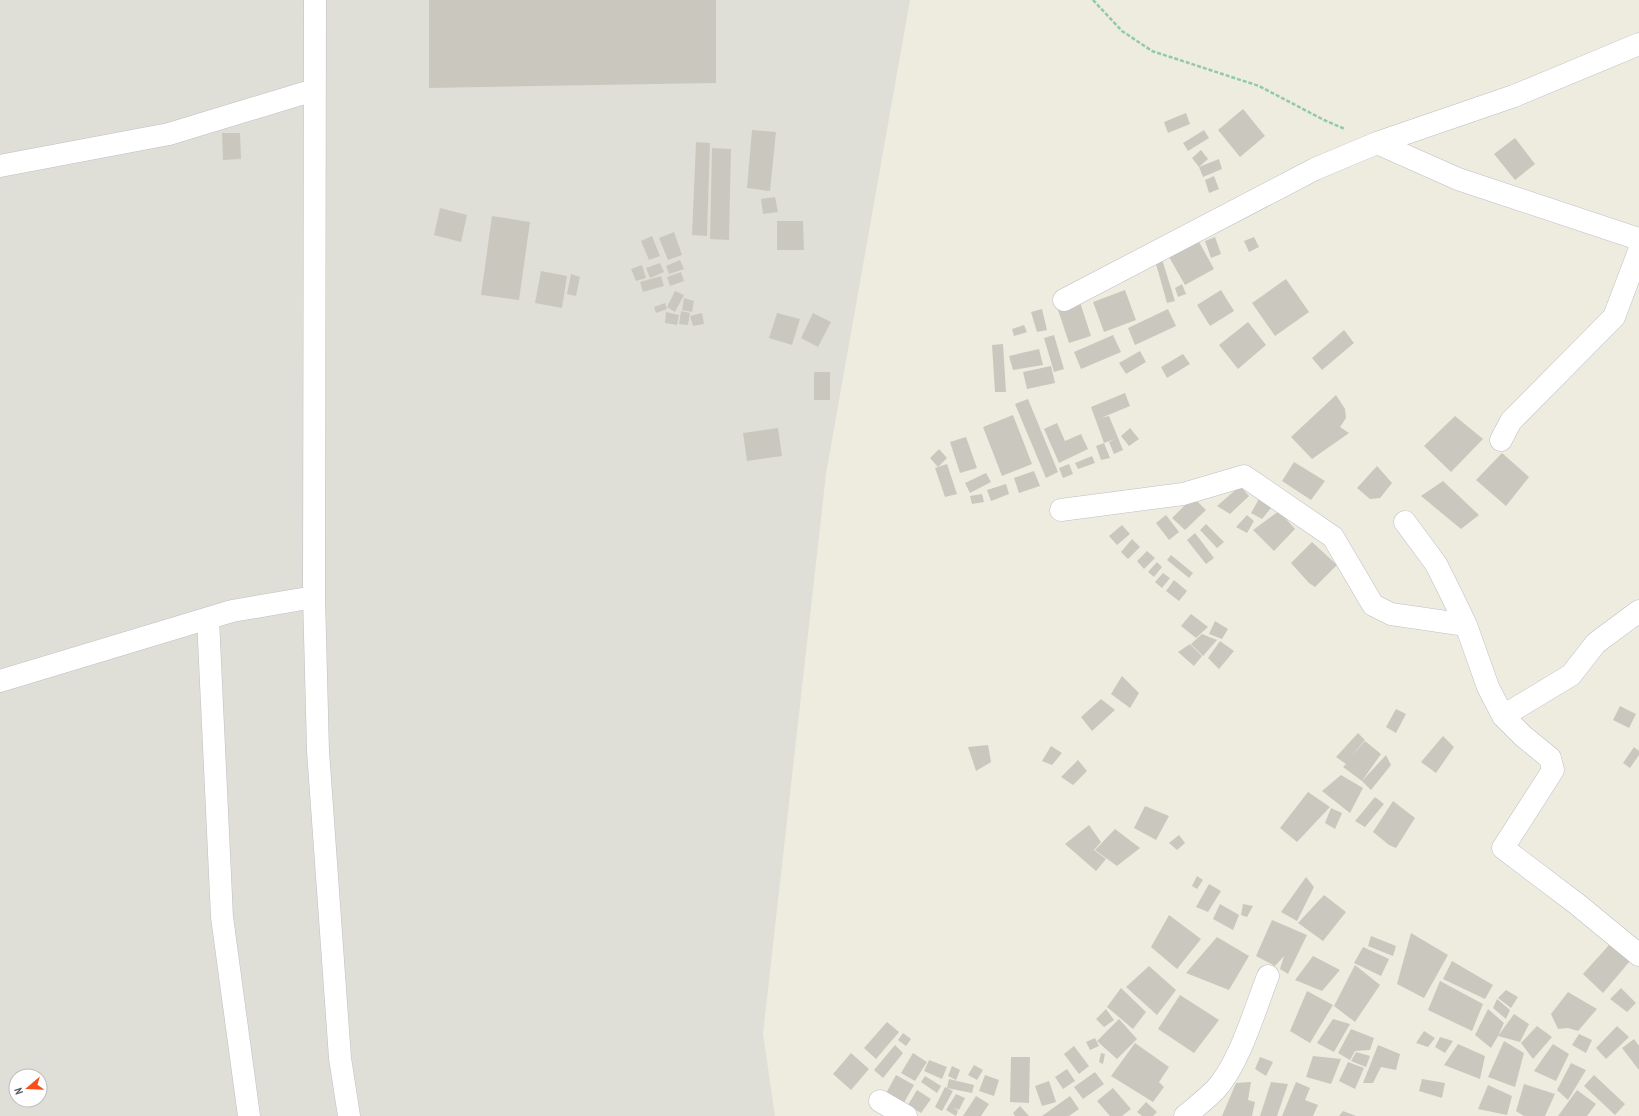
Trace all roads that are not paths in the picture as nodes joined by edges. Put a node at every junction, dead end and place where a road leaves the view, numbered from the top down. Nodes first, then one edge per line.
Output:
1 (315, 0) edge
2 (1639, 44) edge
3 (314, 90) junction
4 (1376, 143) junction
5 (0, 166) edge
6 (1639, 239) edge
7 (1639, 251) edge
8 (1064, 300) dead end
9 (1501, 440) dead end
10 (1061, 510) dead end
11 (1405, 522) dead end
12 (314, 597) junction
13 (1639, 611) edge
14 (208, 618) junction
15 (1466, 625) junction
16 (0, 681) edge
17 (1503, 716) junction
18 (1639, 955) edge
19 (1268, 976) dead end
20 (880, 1101) dead end
21 (249, 1116) edge
22 (349, 1116) edge
23 (906, 1116) edge
24 (1185, 1116) edge

1 - 3 street
2 - 4 street
3 - 5 street
3 - 12 street
4 - 6 street
4 - 8 street
7 - 9 street
10 - 15 street
11 - 15 street
12 - 14 street
12 - 22 street
13 - 17 street
14 - 16 street
14 - 21 street
15 - 17 street
17 - 18 street
19 - 24 street
20 - 23 street

